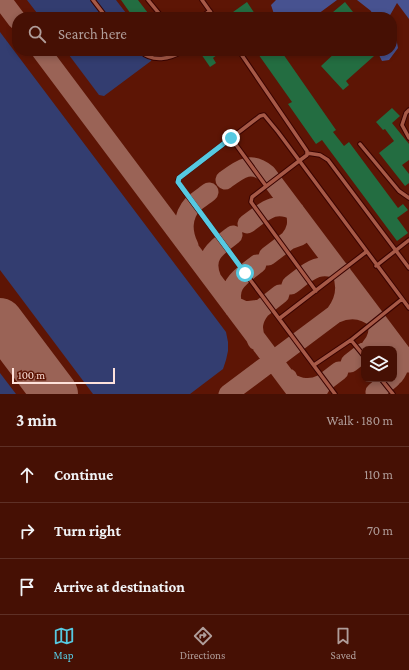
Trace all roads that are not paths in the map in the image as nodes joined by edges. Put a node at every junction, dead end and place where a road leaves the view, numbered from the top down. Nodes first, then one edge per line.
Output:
1 (93, 0) edge
2 (148, 0) edge
3 (202, 0) edge
4 (210, 11) edge
5 (102, 12) edge
6 (158, 12) edge
7 (147, 56) edge
8 (174, 56) edge
9 (242, 56) edge
10 (409, 110) edge
11 (231, 138) junction
12 (409, 138) edge
13 (360, 144) dead end
14 (307, 153) junction
15 (300, 161) junction
16 (266, 186) junction
17 (409, 198) edge
18 (409, 240) edge
19 (396, 250) junction
20 (366, 252) junction
21 (376, 266) junction
22 (409, 268) edge
23 (316, 291) junction
24 (402, 299) junction
25 (409, 308) edge
26 (280, 318) junction
27 (352, 340) junction
28 (361, 352) edge
29 (314, 365) junction
30 (384, 382) edge
31 (335, 394) edge
32 (393, 394) edge

1 - 5 lane
2 - 6 lane
3 - 4 lane
7 - 8 lane
9 - 14 lane
10 - 12 lane
11 - 15 lane
11 - 16 lane
11 - 26 lane
13 - 17 lane
14 - 15 lane
14 - 19 lane
15 - 16 lane
15 - 20 lane
16 - 23 lane
18 - 19 lane
19 - 21 lane
19 - 22 lane
20 - 21 lane
20 - 23 lane
21 - 24 lane
23 - 26 lane
24 - 25 lane
24 - 27 lane
26 - 29 lane
27 - 28 lane
27 - 29 lane
29 - 31 lane
30 - 32 lane

